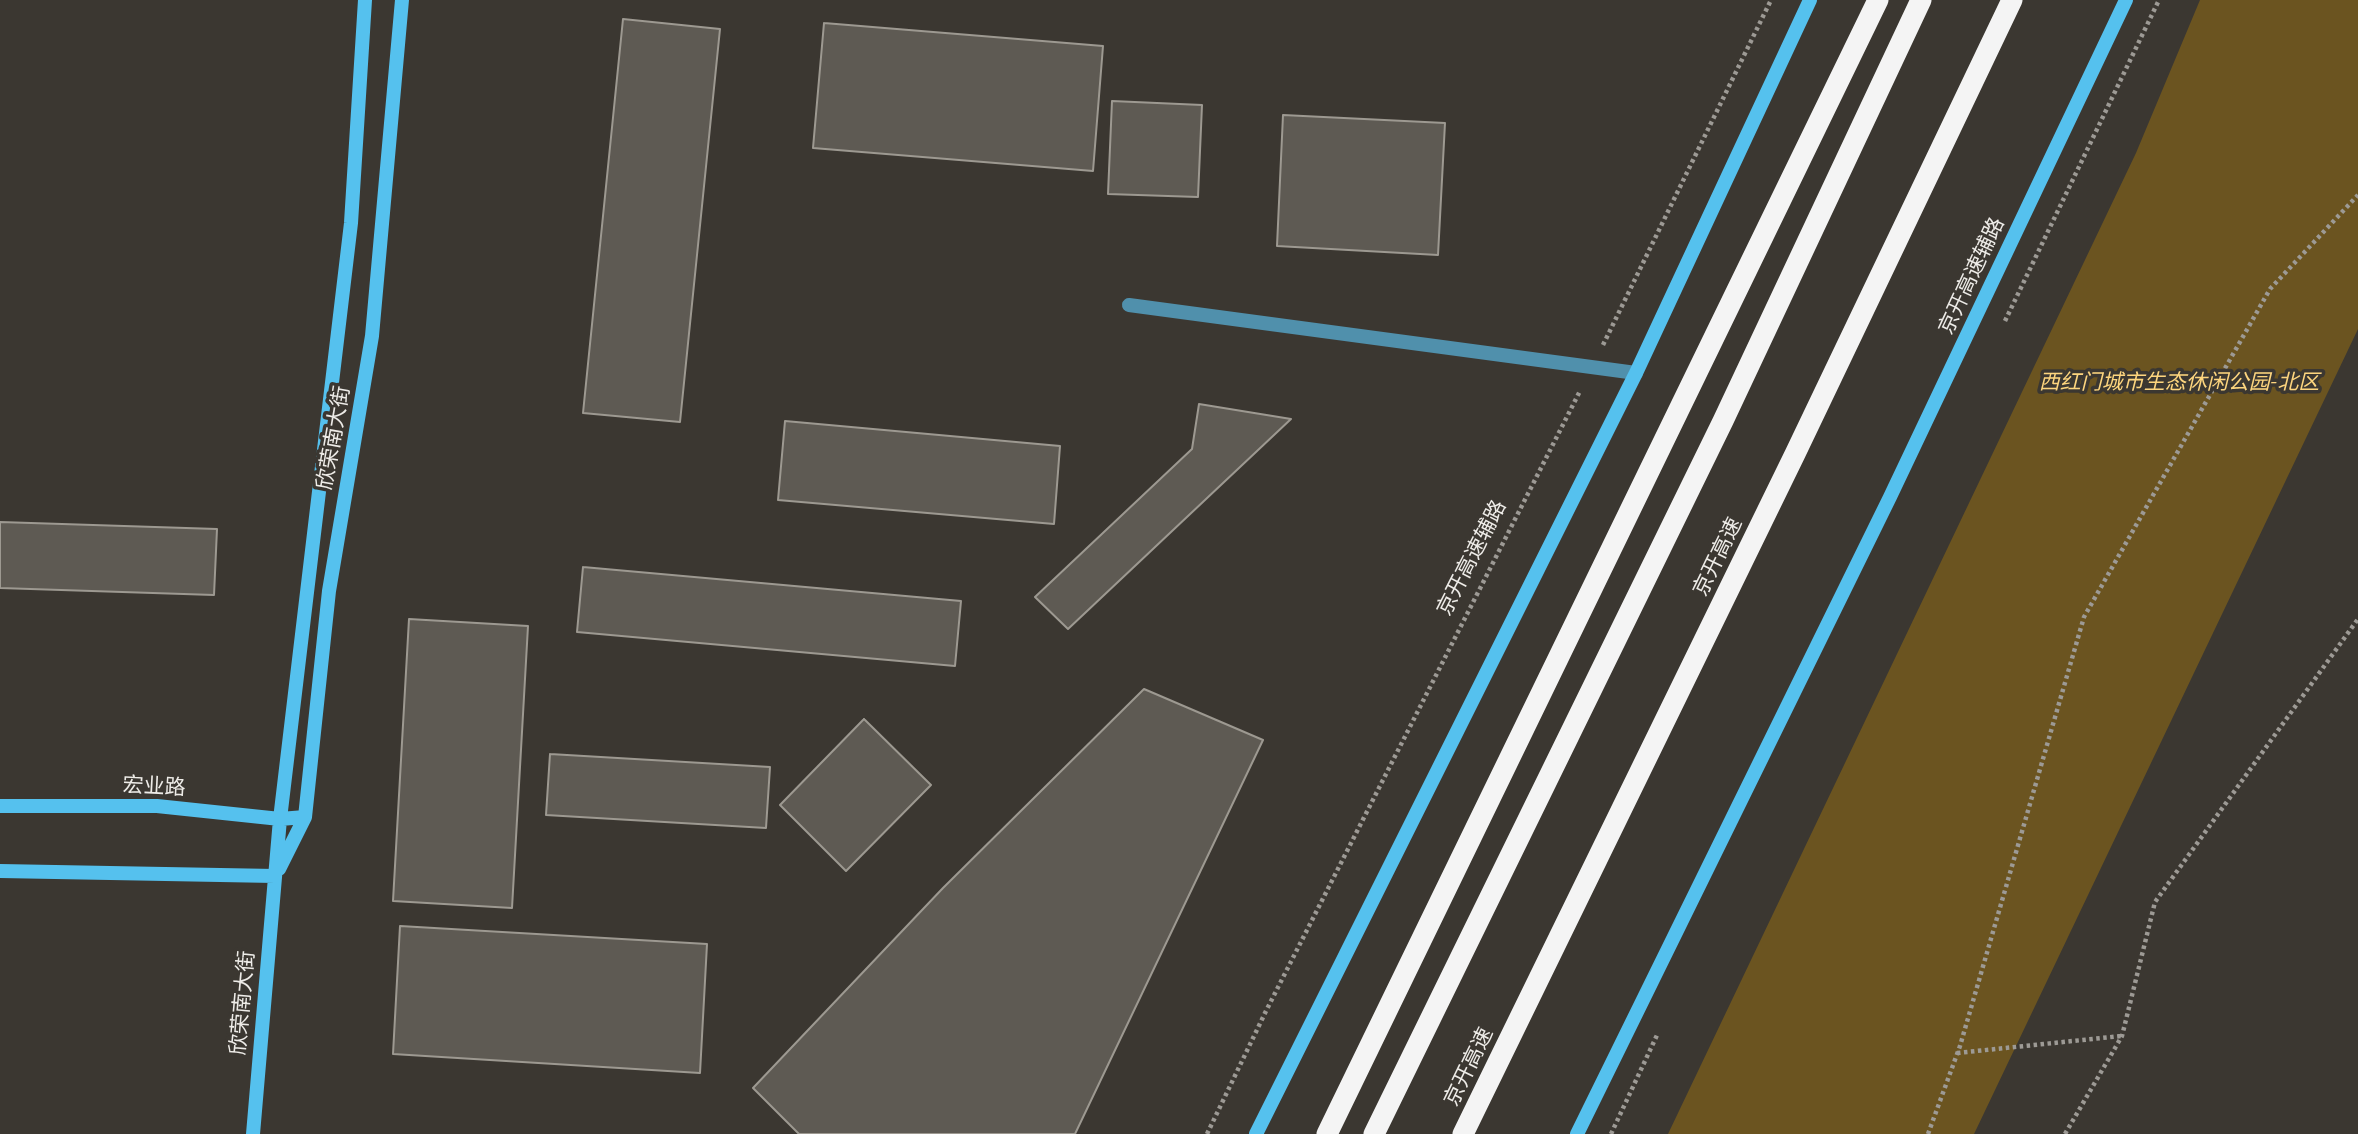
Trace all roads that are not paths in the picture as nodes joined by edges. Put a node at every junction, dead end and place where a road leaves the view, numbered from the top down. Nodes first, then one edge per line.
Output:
1 (365, 0) edge
2 (402, 0) edge
3 (1810, 0) edge
4 (1878, 0) edge
5 (1921, 0) edge
6 (2012, 0) edge
7 (2126, 0) edge
8 (1129, 305) dead end
9 (1636, 373) junction
10 (0, 806) edge
11 (305, 817) junction
12 (280, 819) junction
13 (0, 871) edge
14 (275, 876) junction
15 (253, 1134) edge
16 (1256, 1134) edge
17 (1327, 1134) edge
18 (1374, 1134) edge
19 (1463, 1134) edge
20 (1577, 1134) edge

1 - 12 street, 欣荣南大街
2 - 11 street, 欣荣南大街
3 - 9 street
4 - 17 highway
5 - 18 highway
6 - 19 highway, 京开高速
7 - 20 street, 京开高速辅路
8 - 9 lane
9 - 16 street
10 - 12 street, 宏业路
11 - 12 street, 宏业路
11 - 14 street, 欣荣南大街
12 - 14 street, 欣荣南大街
13 - 14 street
14 - 15 street, 欣荣南大街

